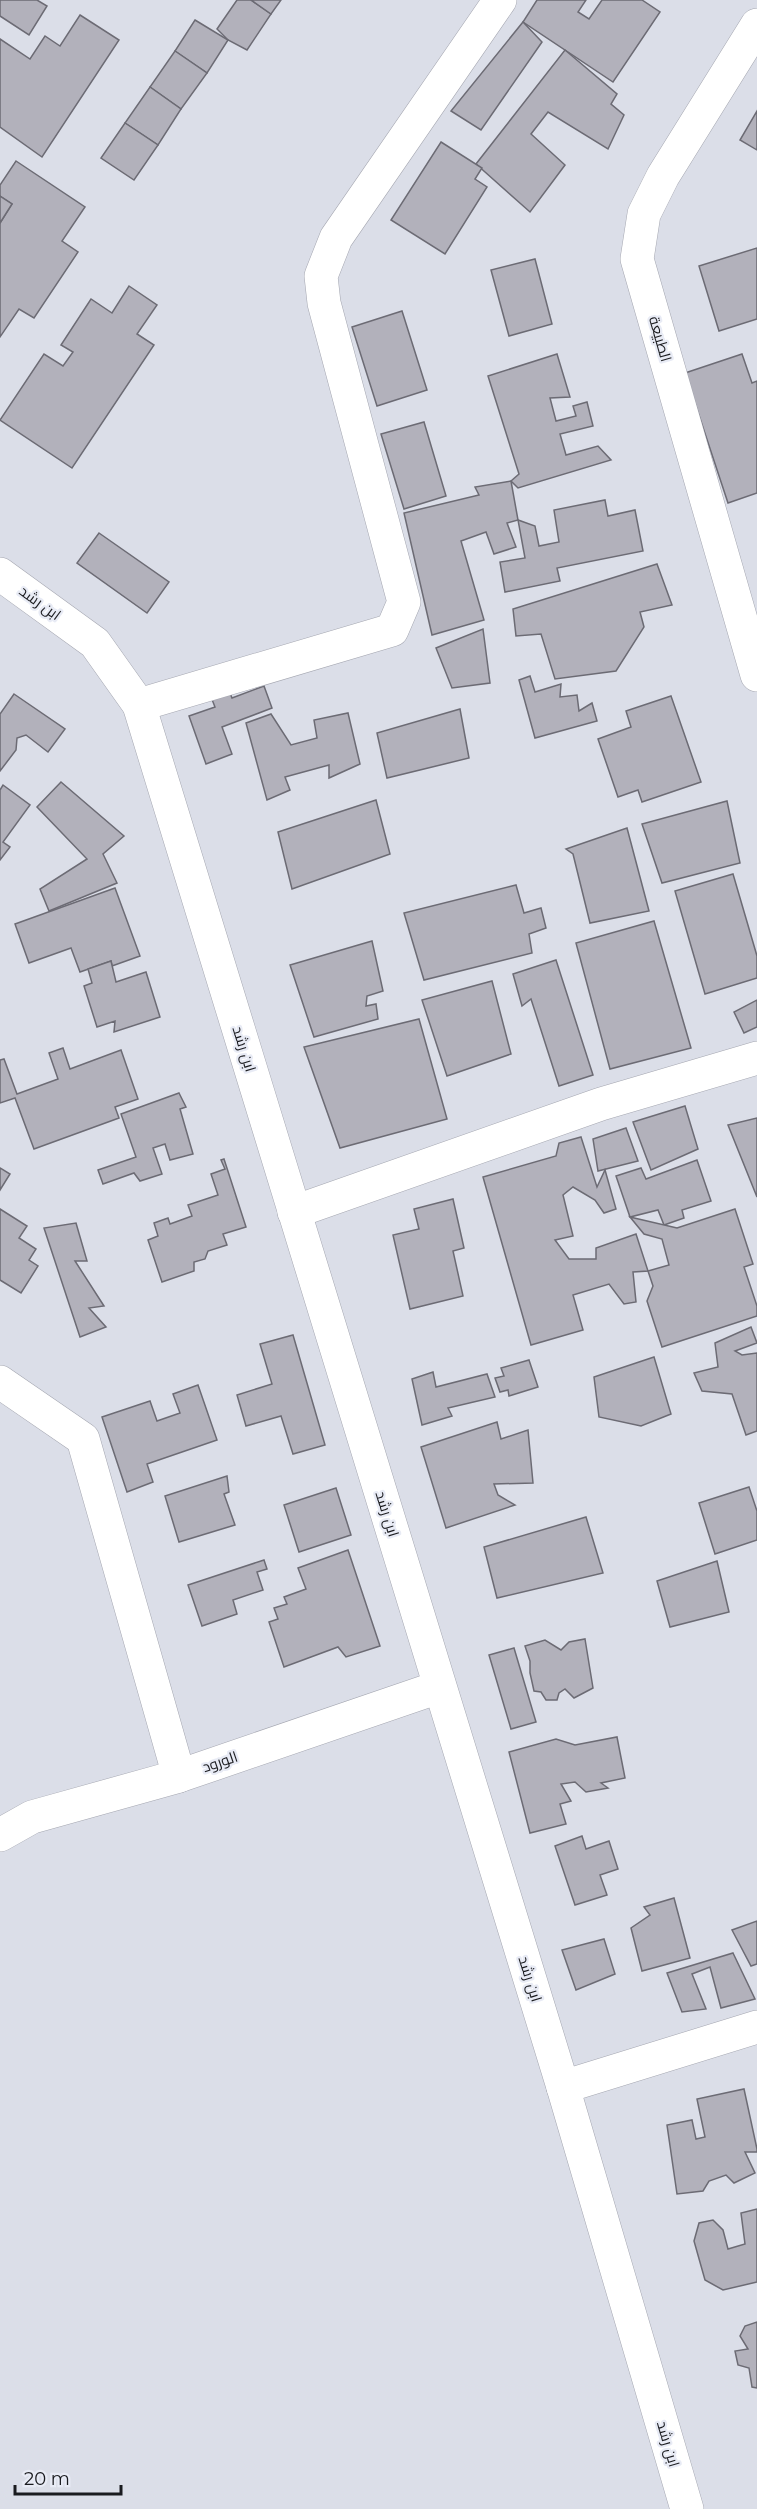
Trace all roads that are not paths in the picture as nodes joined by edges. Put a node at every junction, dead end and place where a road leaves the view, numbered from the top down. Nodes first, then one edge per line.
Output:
1 (500, 0) edge
2 (757, 25) edge
3 (0, 574) edge
4 (757, 675) edge
5 (139, 705) junction
6 (757, 1058) edge
7 (294, 1212) junction
8 (0, 1382) edge
9 (440, 1687) junction
10 (178, 1776) junction
11 (0, 1835) edge
12 (757, 2027) edge
13 (563, 2087) junction
14 (687, 2509) edge

1 - 5 street
2 - 4 street, الطبيعة
3 - 5 street, ابن رشد
5 - 7 street, ابن رشد
6 - 7 street
7 - 9 street, ابن رشد
8 - 10 street
9 - 10 street, الورود
9 - 13 street, ابن رشد
10 - 11 street, الورود
12 - 13 street
13 - 14 street, ابن رشد

